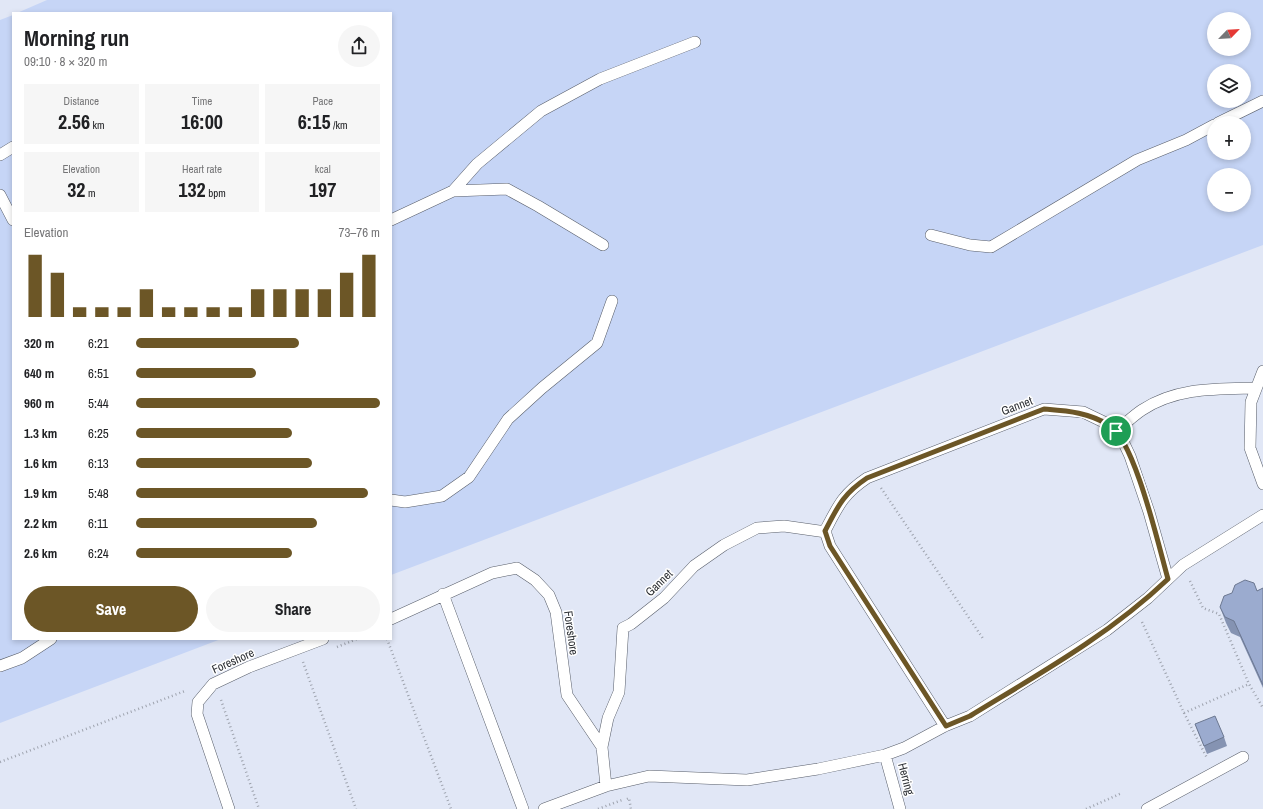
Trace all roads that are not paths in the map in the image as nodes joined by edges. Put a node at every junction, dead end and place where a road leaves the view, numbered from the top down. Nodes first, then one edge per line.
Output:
1 (695, 42) dead end
2 (1263, 102) edge
3 (1233, 116) edge
4 (1207, 129) edge
5 (12, 148) edge
6 (0, 155) edge
7 (453, 191) junction
8 (0, 195) edge
9 (12, 218) edge
10 (392, 220) edge
11 (930, 235) dead end
12 (602, 245) dead end
13 (612, 301) dead end
14 (1263, 371) edge
15 (1256, 388) junction
16 (1116, 431) junction
17 (1263, 484) edge
18 (392, 500) edge
19 (1263, 515) edge
20 (826, 532) junction
21 (1168, 579) junction
22 (443, 594) junction
23 (392, 619) edge
24 (49, 640) edge
25 (320, 640) edge
26 (0, 666) edge
27 (946, 726) junction
28 (602, 747) junction
29 (885, 755) junction
30 (1243, 757) dead end
31 (606, 786) junction
32 (228, 809) edge
33 (523, 809) edge
34 (544, 809) edge
35 (900, 809) edge
36 (1147, 809) edge

1 - 7 lane
2 - 3 lane
4 - 11 lane
5 - 6 lane
7 - 10 lane
7 - 12 lane
8 - 9 lane
13 - 18 lane
14 - 15 lane
15 - 16 lane
15 - 17 lane
16 - 20 lane, Gannet
16 - 21 lane, Gannet
19 - 21 lane
20 - 27 lane
20 - 28 lane, Gannet
21 - 27 lane
22 - 23 lane, Foreshore
22 - 28 lane, Foreshore
22 - 33 lane
24 - 26 lane
25 - 32 lane, Foreshore
27 - 29 lane
28 - 31 lane
29 - 31 lane
29 - 35 lane, Herring
30 - 36 lane
31 - 34 lane

